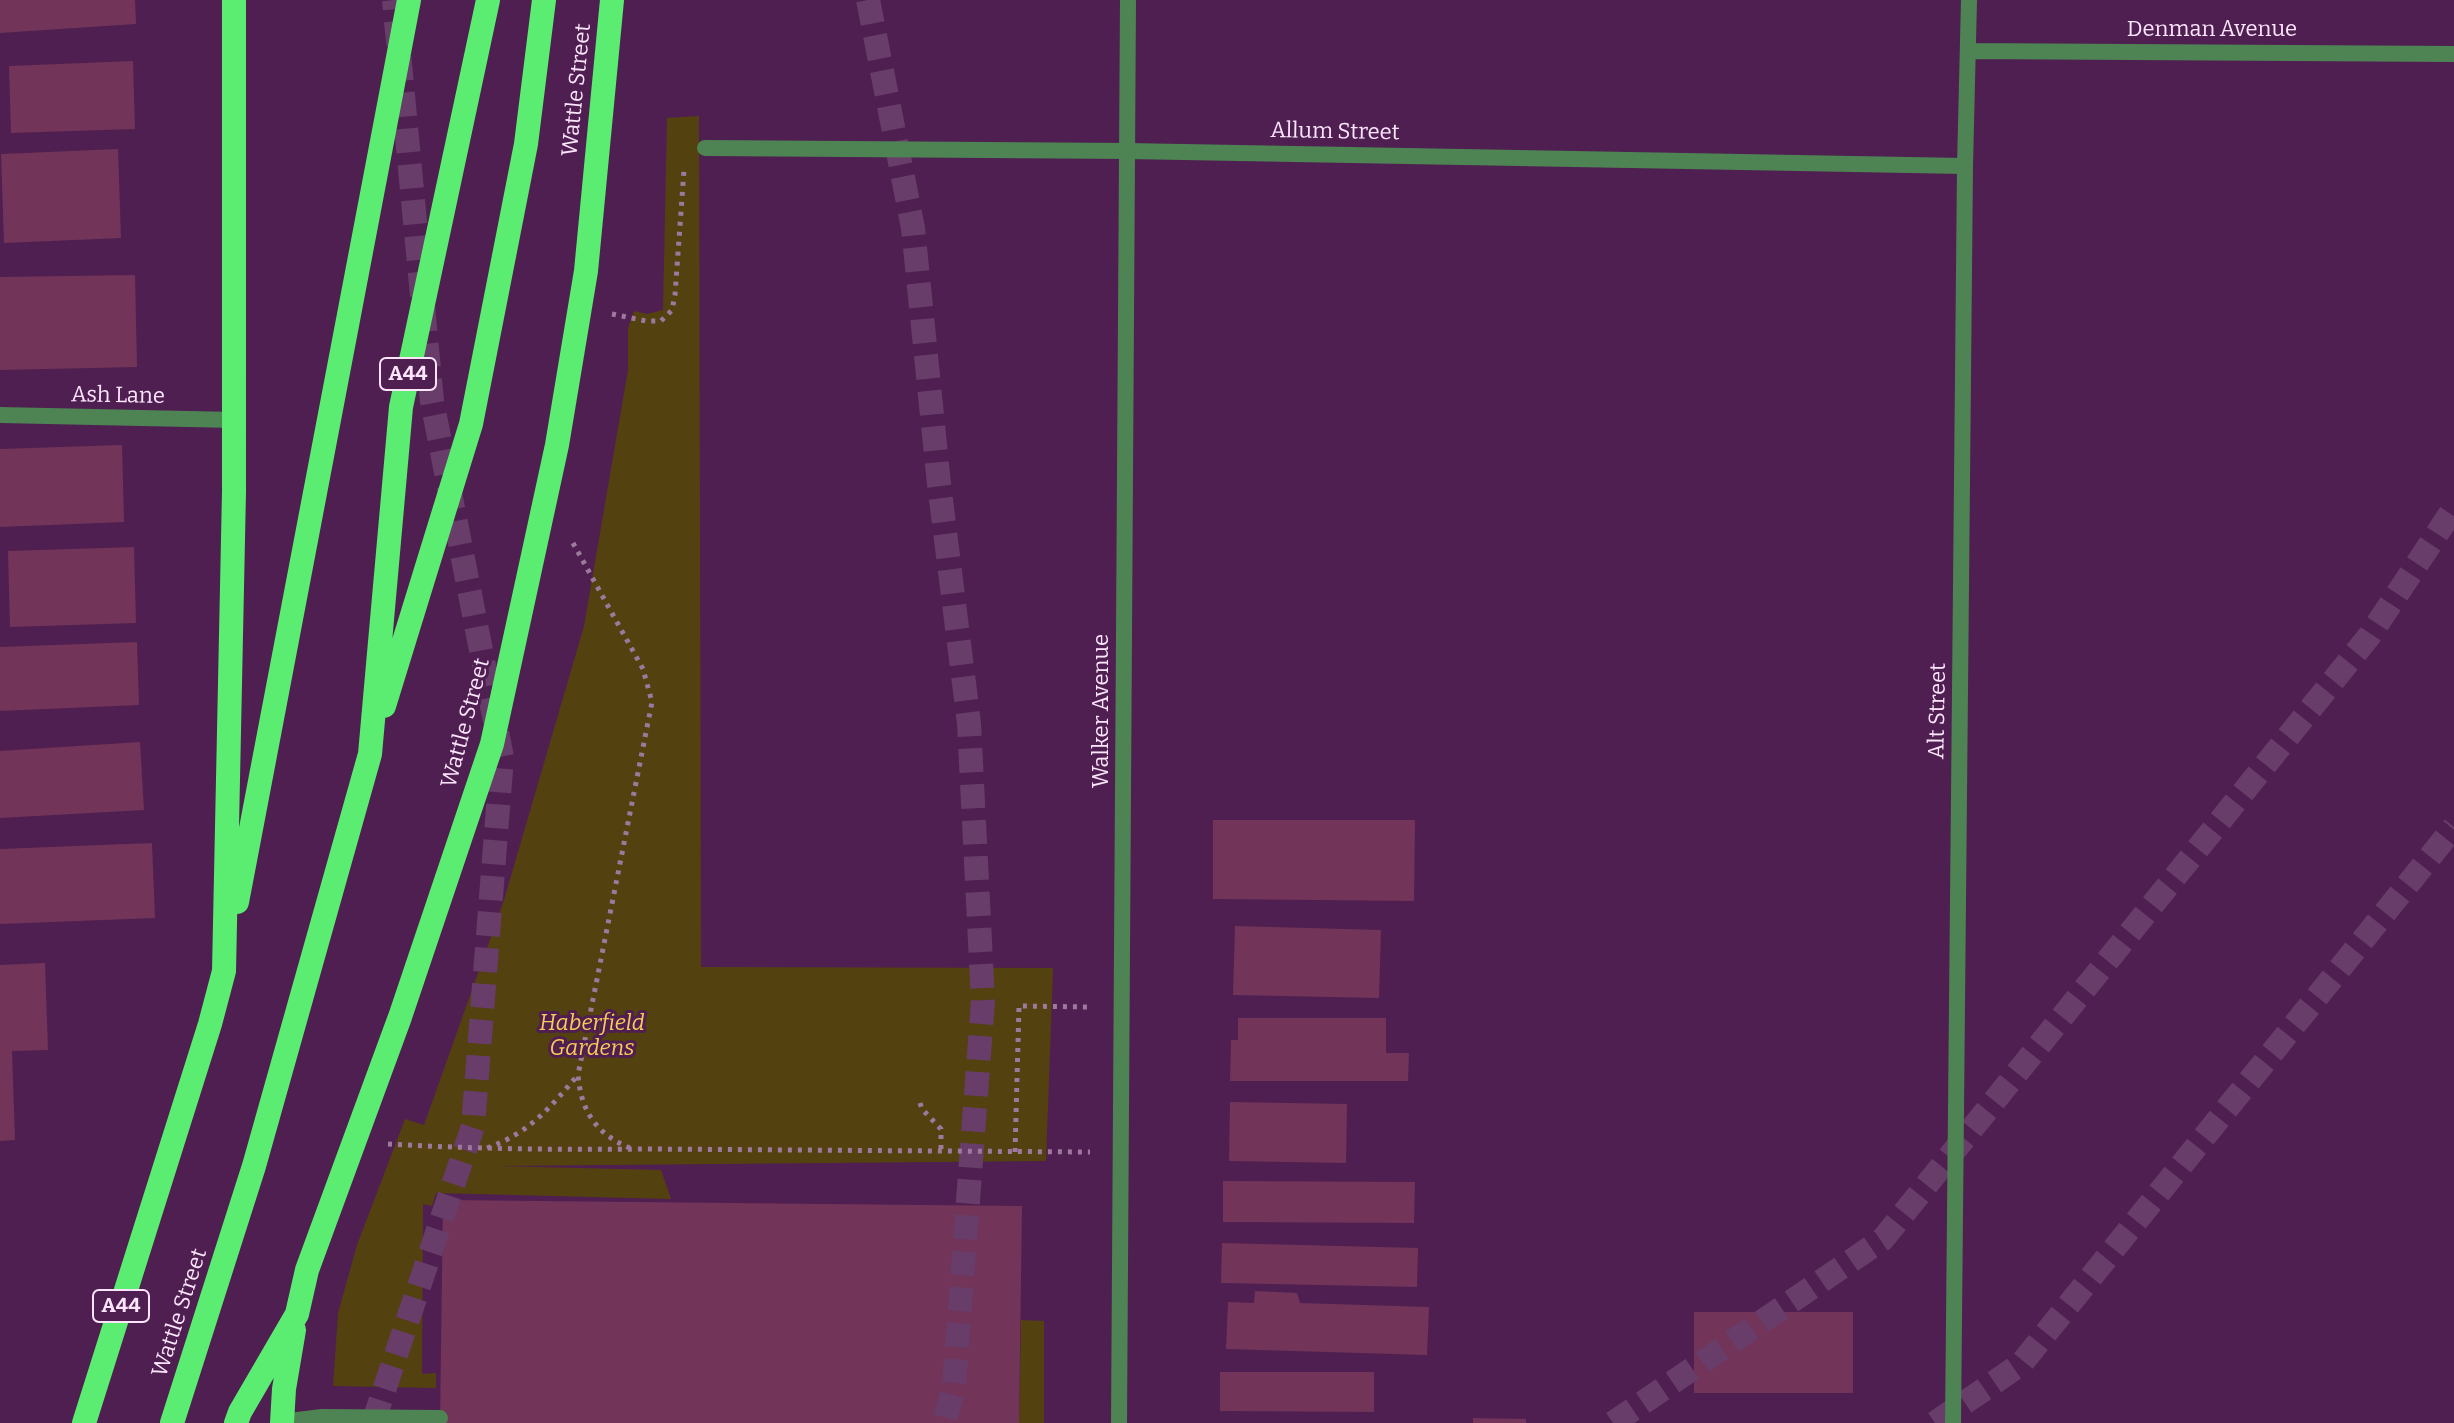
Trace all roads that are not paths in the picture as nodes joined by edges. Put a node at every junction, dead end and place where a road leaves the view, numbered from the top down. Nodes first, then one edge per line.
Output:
1 (234, 0) edge
2 (409, 0) edge
3 (488, 0) edge
4 (544, 0) edge
5 (612, 0) edge
6 (1128, 0) edge
7 (1969, 0) edge
8 (1969, 51) junction
9 (2454, 54) edge
10 (705, 148) road end
11 (1127, 151) junction
12 (1965, 166) junction
13 (0, 415) edge
14 (235, 420) junction
15 (370, 754) junction
16 (224, 971) junction
17 (297, 1314) junction
18 (440, 1418) dead end
19 (351, 1420) edge
20 (84, 1423) edge
21 (172, 1423) edge
22 (236, 1423) edge
23 (282, 1423) edge
24 (1119, 1423) edge
25 (1953, 1423) edge

1 - 14 highway, A44
2 - 16 highway
3 - 15 highway, Wattle Street / A44
4 - 15 highway
5 - 17 highway, Wattle Street
6 - 11 street, Walker Avenue
7 - 8 street, Alt Street
8 - 9 street, Denman Avenue
8 - 12 street, Alt Street
10 - 11 street, Allum Street
11 - 12 street, Allum Street
11 - 24 street, Walker Avenue
12 - 25 street, Alt Street
13 - 14 street, Ash Lane
14 - 16 highway, A44
15 - 21 highway, Wattle Street / A44
16 - 20 highway, A44
17 - 22 highway, Wattle Street
17 - 23 highway
18 - 19 street
19 - 23 street

